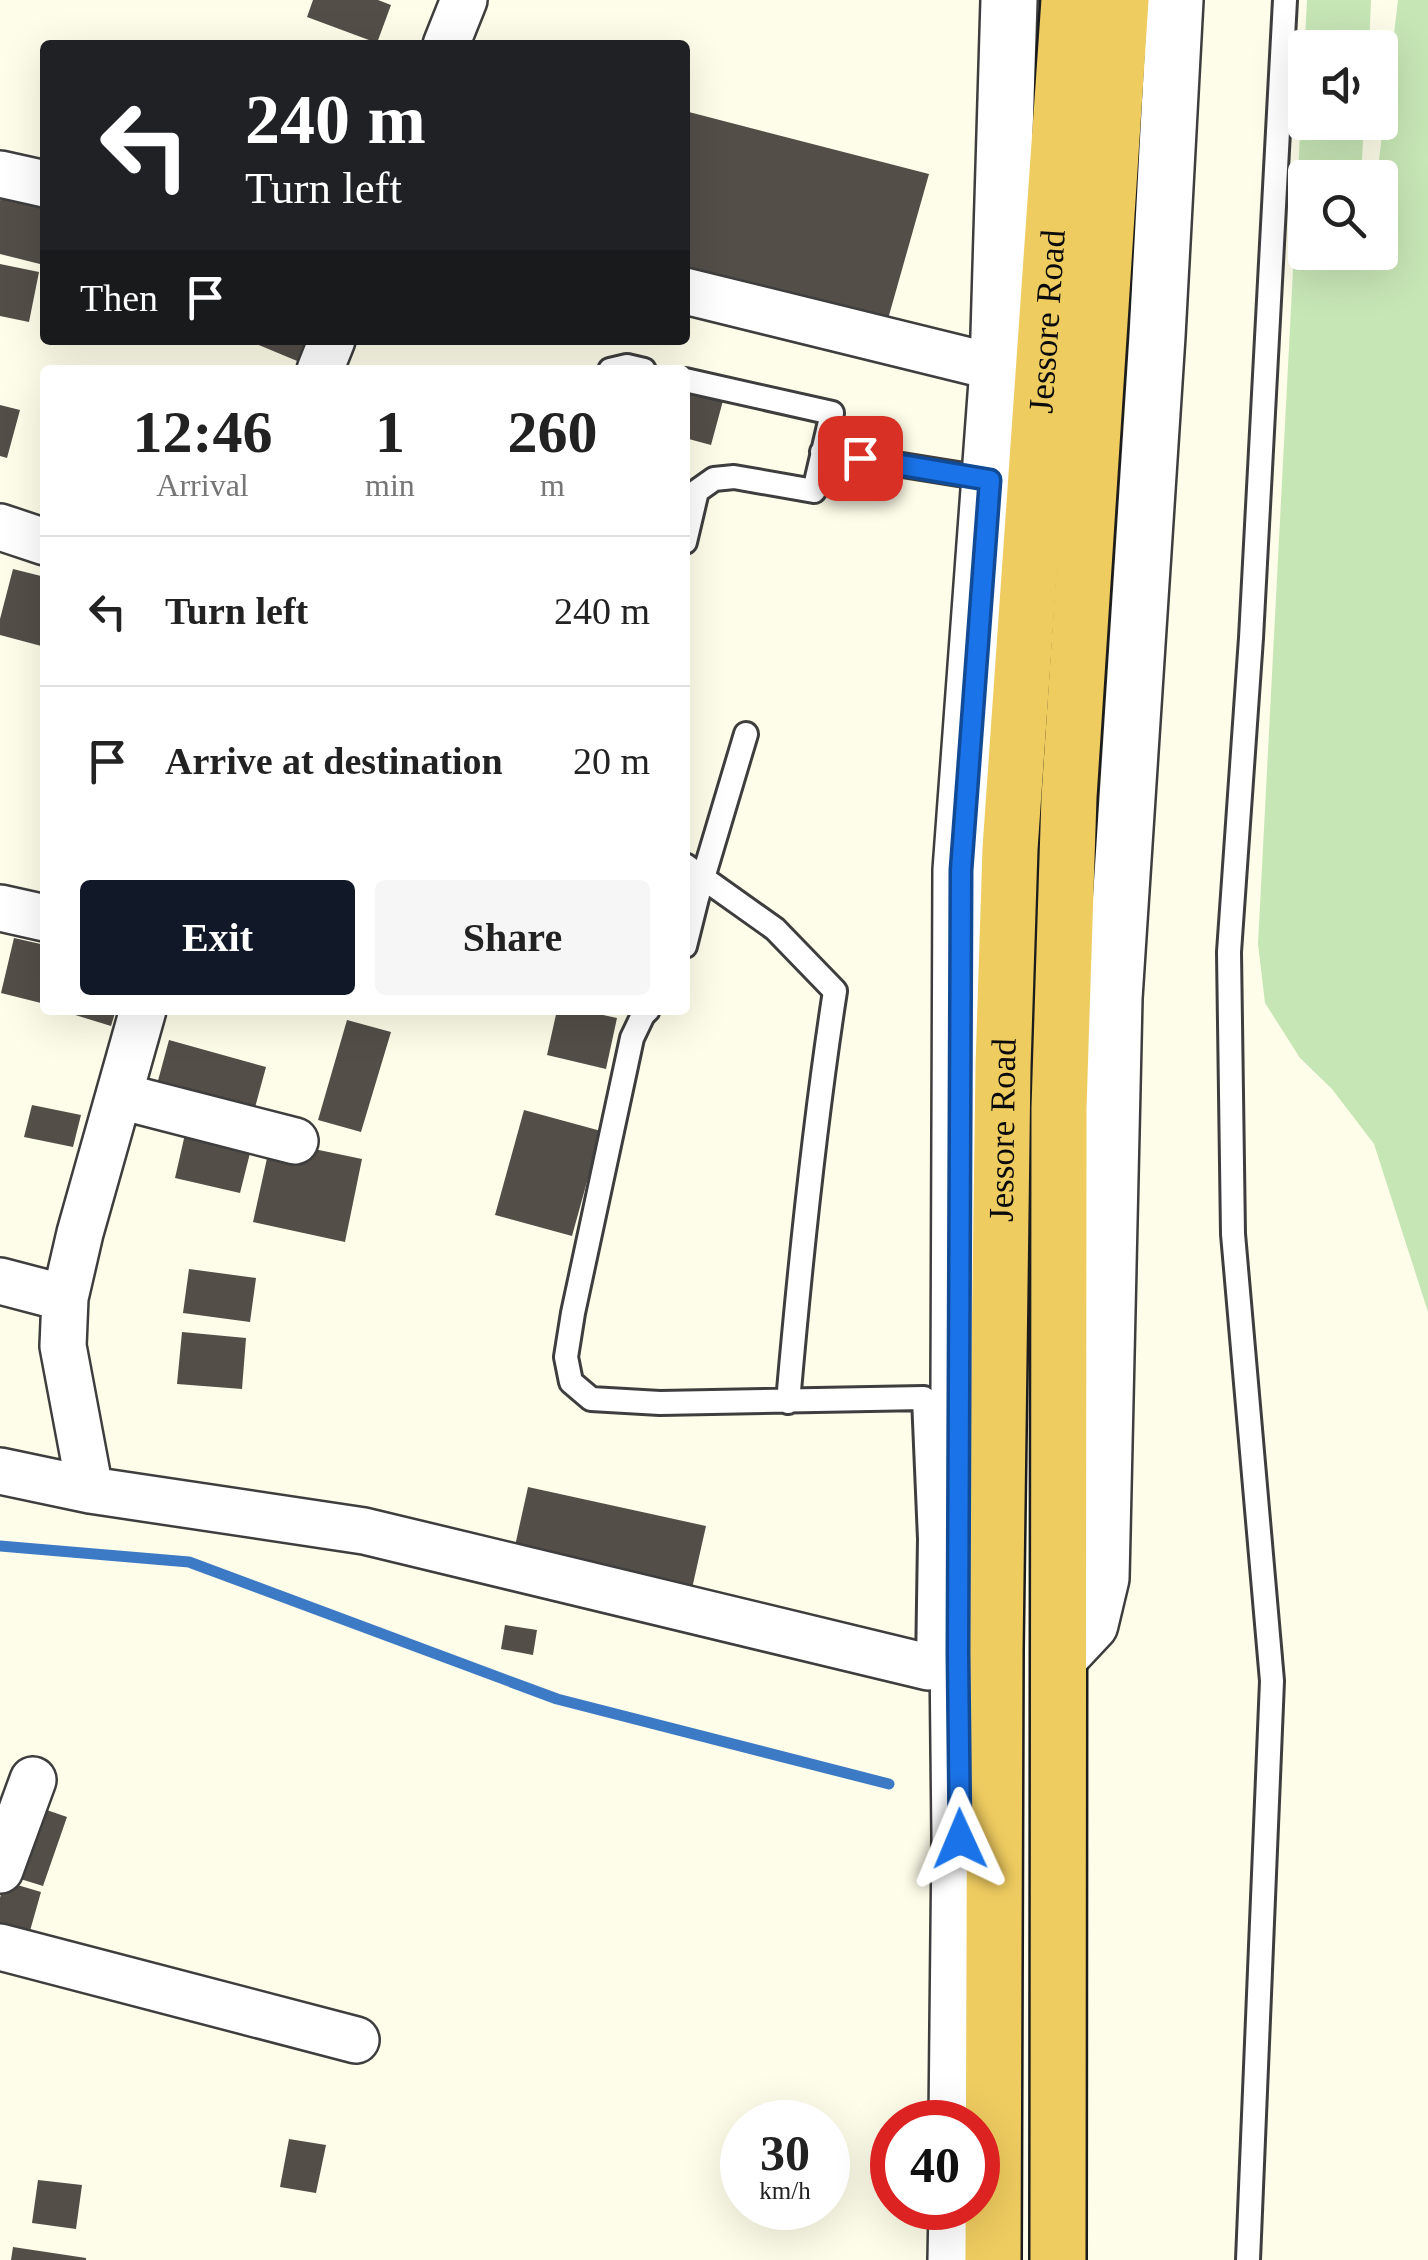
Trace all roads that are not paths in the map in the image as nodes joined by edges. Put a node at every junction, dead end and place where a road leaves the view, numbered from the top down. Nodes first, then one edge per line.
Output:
1 (464, 0) edge
2 (1009, 0) edge
3 (1068, 0) edge
4 (1121, 0) edge
5 (1174, 0) edge
6 (1286, 0) edge
7 (448, 40) edge
8 (0, 174) edge
9 (40, 183) edge
10 (690, 292) edge
11 (998, 368) junction
12 (690, 381) edge
13 (822, 452) junction
14 (990, 480) junction
15 (690, 519) edge
16 (0, 528) edge
17 (40, 540) edge
18 (746, 734) dead end
19 (694, 871) edge
20 (690, 904) edge
21 (0, 908) edge
22 (40, 917) edge
23 (142, 1015) edge
24 (642, 1015) edge
25 (120, 1096) junction
26 (295, 1141) dead end
27 (0, 1281) edge
28 (65, 1298) junction
29 (788, 1402) junction
30 (0, 1470) edge
31 (90, 1490) junction
32 (960, 1656) junction
33 (1060, 1656) junction
34 (33, 1780) dead end
35 (0, 1870) edge
36 (0, 1947) edge
37 (356, 2040) dead end
38 (958, 2100) edge
39 (957, 2230) edge
40 (956, 2260) edge
41 (993, 2260) edge
42 (1058, 2260) edge
43 (1248, 2260) edge

1 - 7 street
2 - 11 street
3 - 32 highway, Jessore Road
4 - 33 highway
5 - 33 street
6 - 43 lane
8 - 9 street
10 - 11 street
11 - 14 street
12 - 13 lane
13 - 14 lane
13 - 15 lane
14 - 32 street
16 - 17 street
18 - 19 lane
19 - 20 lane
19 - 29 lane
21 - 22 street
23 - 25 street
24 - 29 lane
25 - 26 street
25 - 28 street
27 - 28 street
28 - 31 street
29 - 32 lane
30 - 31 street
31 - 32 street
32 - 38 street
32 - 41 highway, Jessore Road
33 - 42 highway
34 - 35 street
36 - 37 street
39 - 40 street

